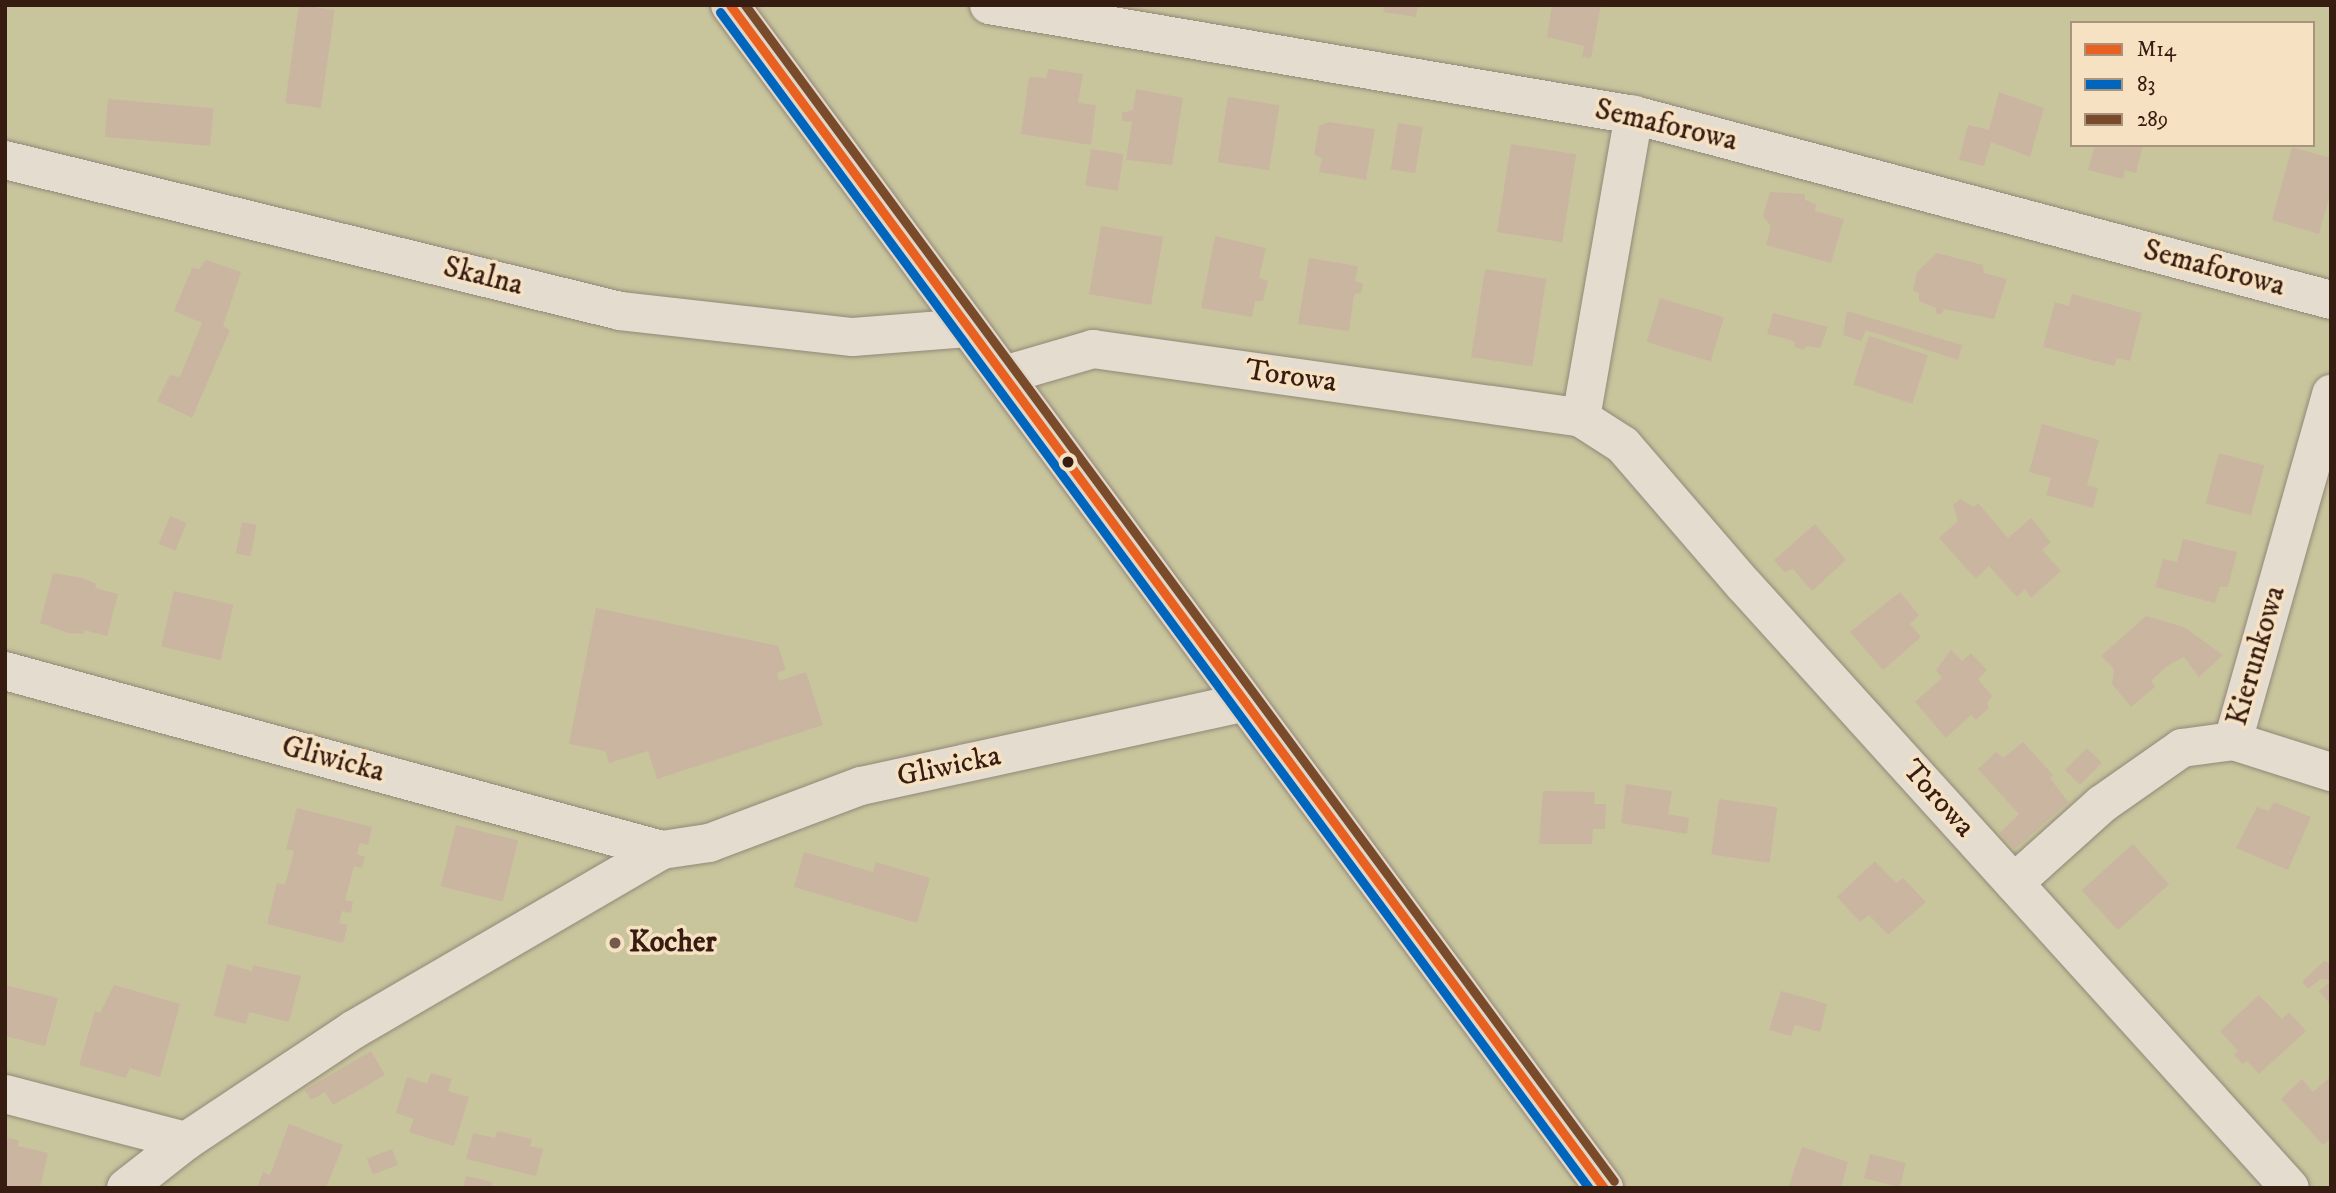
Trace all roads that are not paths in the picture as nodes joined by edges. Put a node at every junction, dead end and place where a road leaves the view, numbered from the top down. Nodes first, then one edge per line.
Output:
1 (730, 5) edge
2 (989, 5) edge
3 (1634, 115) junction
4 (5, 160) edge
5 (2331, 300) edge
6 (968, 328) junction
7 (1004, 375) junction
8 (2331, 394) edge
9 (1581, 418) junction
10 (5, 671) edge
11 (1243, 703) junction
12 (2233, 741) junction
13 (2331, 772) edge
14 (662, 850) junction
15 (2014, 883) junction
16 (5, 1094) edge
17 (186, 1141) junction
18 (126, 1188) edge
19 (1604, 1188) edge
20 (2290, 1188) edge

1 - 6 main road
2 - 3 street, Semaforowa
3 - 5 street, Semaforowa
3 - 9 street
4 - 6 street, Skalna
6 - 7 main road
7 - 9 street, Torowa
7 - 11 main road
8 - 12 street, Kierunkowa
9 - 15 street, Torowa
10 - 14 street, Gliwicka
11 - 14 street, Gliwicka
11 - 19 main road
12 - 13 street
12 - 15 street, Kierunkowa
14 - 17 street, Gliwicka
15 - 20 street, Torowa
16 - 17 street
17 - 18 street, Gliwicka

